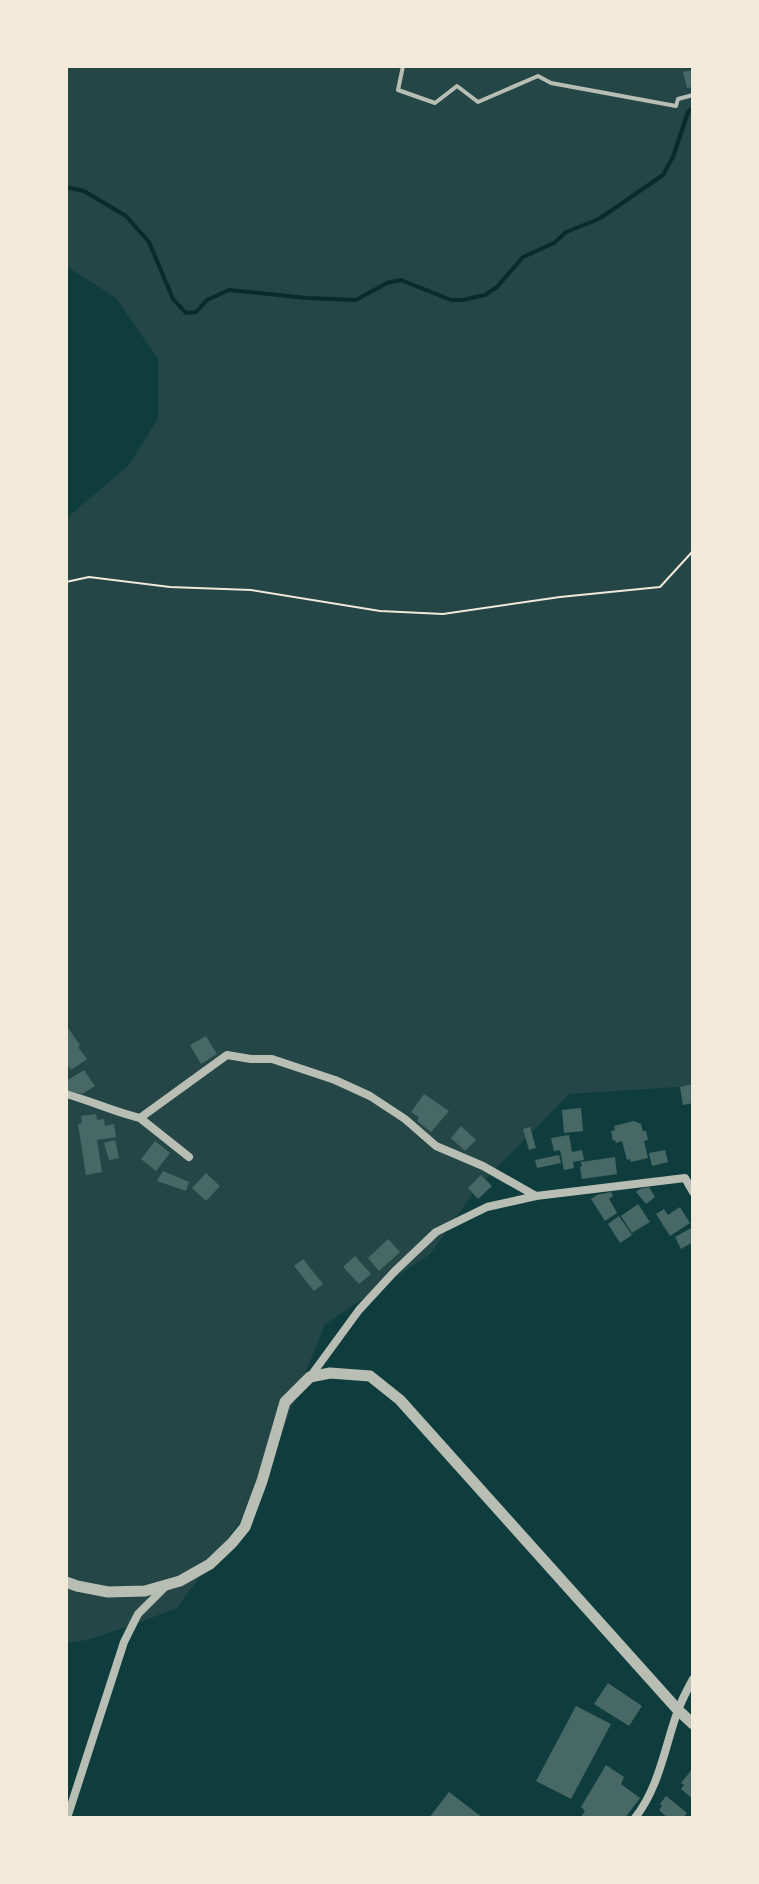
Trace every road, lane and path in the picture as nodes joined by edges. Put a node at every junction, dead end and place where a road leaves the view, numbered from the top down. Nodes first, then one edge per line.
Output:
1 (403, 66) edge
2 (693, 95) edge
3 (693, 551) edge
4 (66, 582) edge
5 (66, 1094) edge
6 (140, 1118) junction
7 (189, 1157) dead end
8 (693, 1192) edge
9 (536, 1196) junction
10 (310, 1377) junction
11 (66, 1582) edge
12 (168, 1584) junction
13 (693, 1679) edge
14 (678, 1710) junction
15 (693, 1724) edge
16 (67, 1818) edge
17 (635, 1818) edge

1 - 2 lane
3 - 4 path
5 - 6 street
6 - 7 street
6 - 9 street
8 - 9 street
9 - 10 street
10 - 12 street
10 - 14 street
11 - 12 street
12 - 16 street
13 - 14 street
14 - 15 street
14 - 17 street

